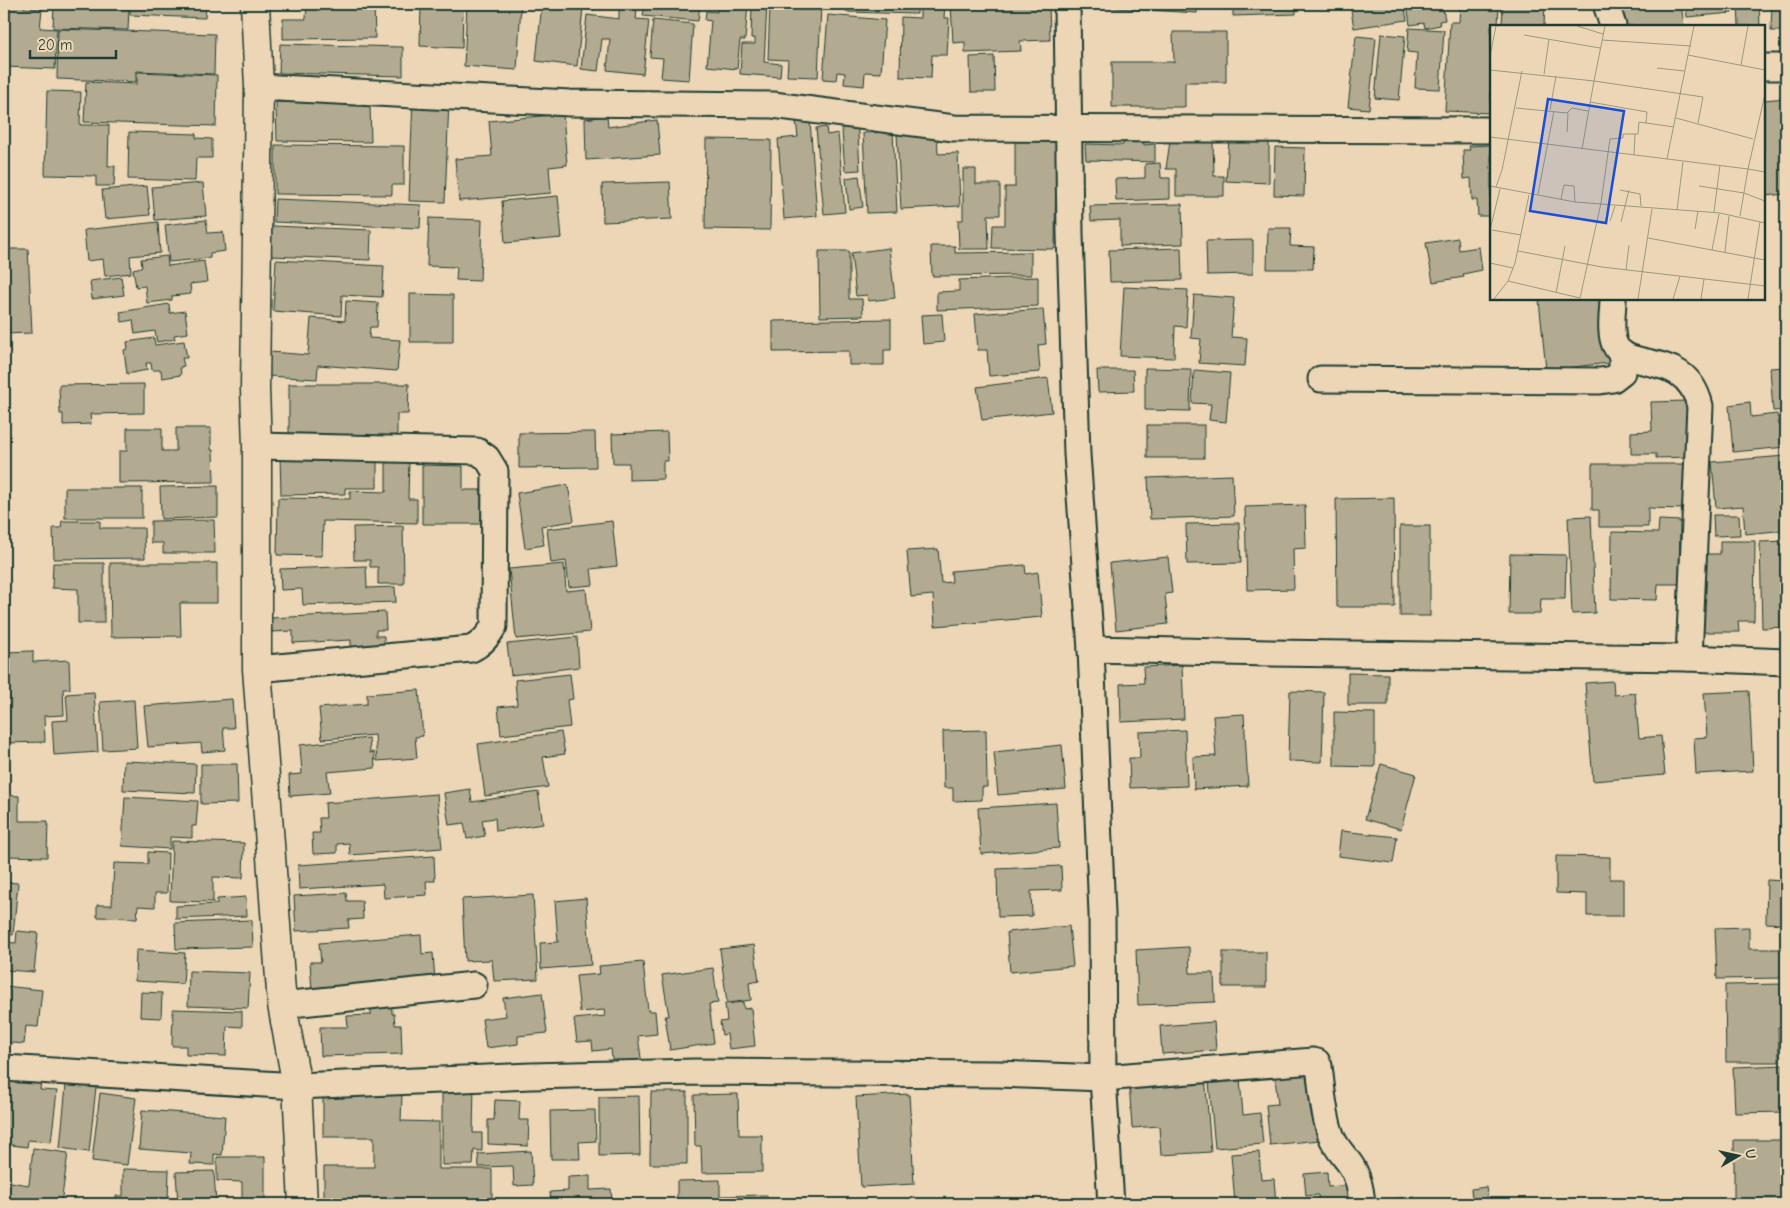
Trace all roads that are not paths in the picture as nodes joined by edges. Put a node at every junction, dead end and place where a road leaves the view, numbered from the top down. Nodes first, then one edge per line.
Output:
1 (255, 4) edge
2 (1067, 4) edge
3 (1606, 4) edge
4 (1613, 25) edge
5 (1765, 67) edge
6 (1786, 67) edge
7 (259, 87) junction
8 (1070, 128) junction
9 (1490, 130) edge
10 (1613, 300) edge
11 (1622, 353) junction
12 (1321, 379) dead end
13 (257, 446) junction
14 (1091, 648) junction
15 (1689, 658) junction
16 (1786, 662) edge
17 (257, 670) junction
18 (474, 985) dead end
19 (282, 1005) junction
20 (4, 1068) edge
21 (1102, 1078) junction
22 (297, 1086) junction
23 (302, 1204) edge
24 (1111, 1204) edge
25 (1362, 1204) edge

1 - 7 highway
2 - 8 street
3 - 4 street
5 - 6 street
7 - 8 street
7 - 13 highway
8 - 9 street
8 - 14 street
10 - 11 street
11 - 12 street
11 - 15 street
13 - 17 highway
13 - 17 street
14 - 15 street
14 - 21 street
15 - 16 street
17 - 19 highway
18 - 19 street
19 - 22 highway
20 - 22 street
21 - 22 street
21 - 24 street
21 - 25 street
22 - 23 highway

